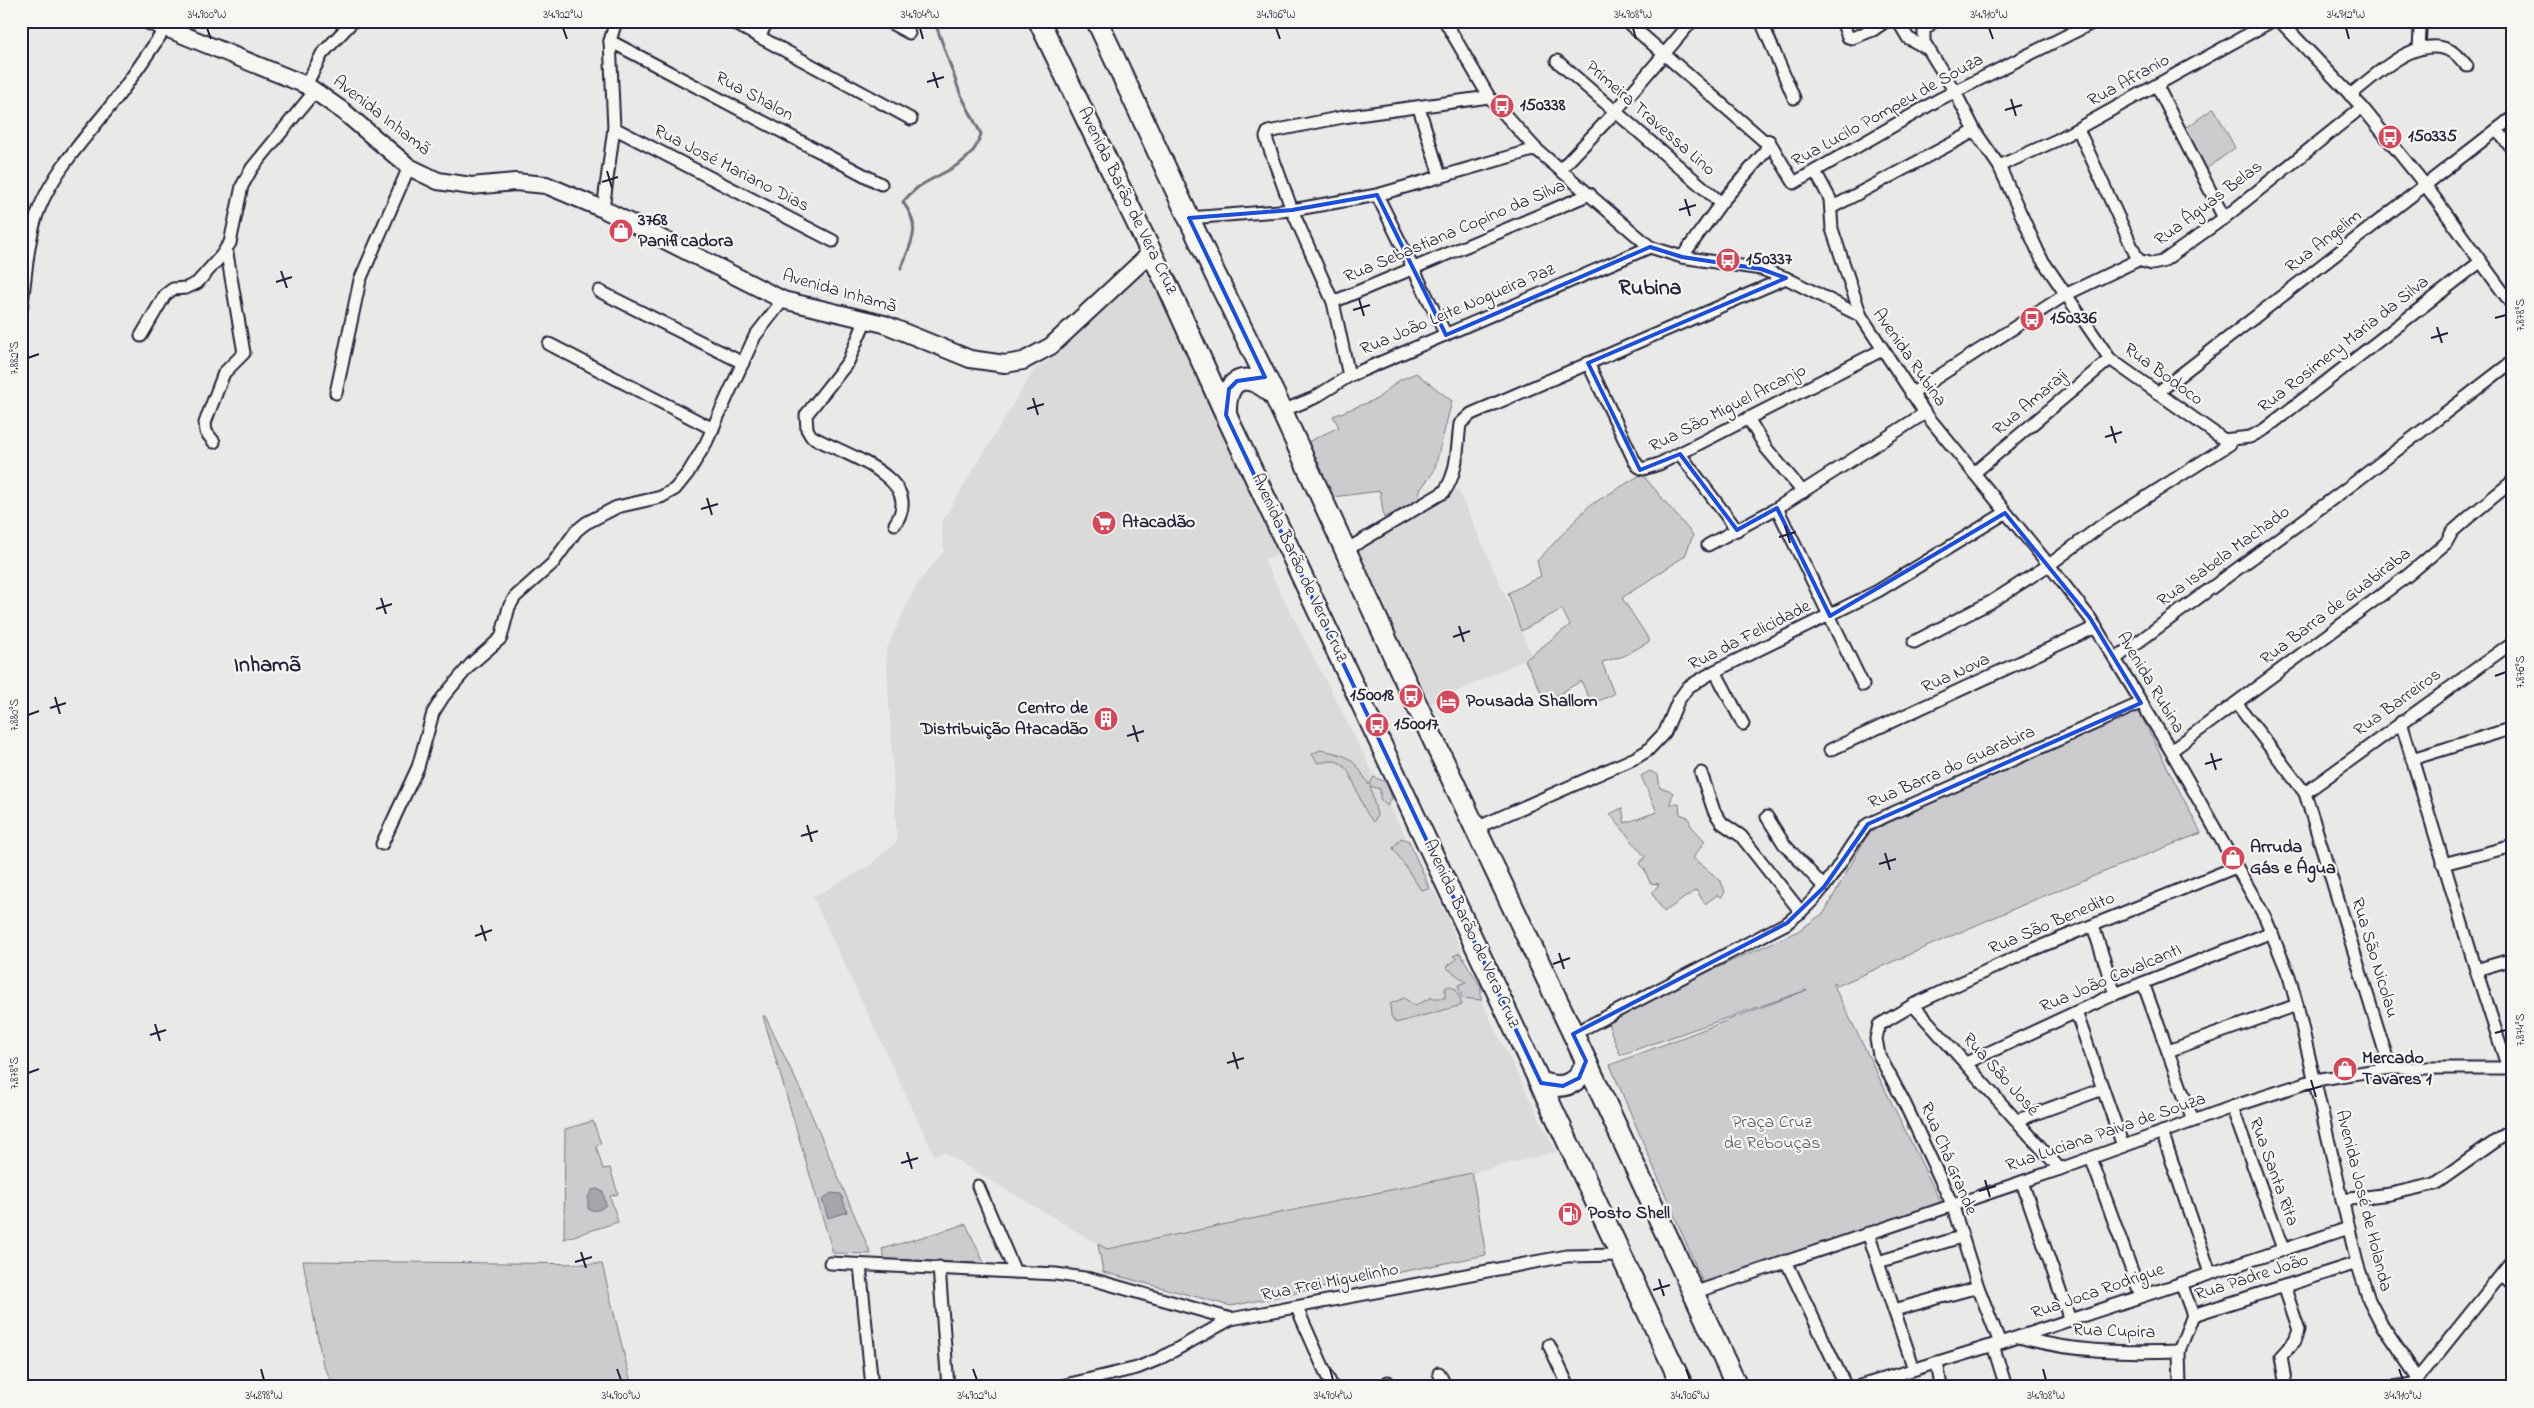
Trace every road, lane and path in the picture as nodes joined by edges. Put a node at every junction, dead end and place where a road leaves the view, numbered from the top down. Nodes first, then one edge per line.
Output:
1 (149, 21) edge
2 (354, 21) edge
3 (616, 21) edge
4 (730, 21) edge
5 (767, 21) edge
6 (887, 21) edge
7 (1039, 21) edge
8 (1097, 21) edge
9 (1445, 21) edge
10 (1626, 21) edge
11 (1692, 21) edge
12 (1761, 21) edge
13 (1842, 21) edge
14 (1886, 21) edge
15 (1898, 21) edge
16 (1934, 21) edge
17 (2272, 21) edge
18 (2280, 21) edge
19 (2415, 21) edge
20 (2089, 23) edge
21 (166, 27) junction
22 (909, 33) dead end
23 (760, 36) junction
24 (610, 41) junction
25 (2419, 48) junction
26 (1928, 49) junction
27 (1664, 52) junction
28 (1557, 61) dead end
29 (2467, 66) dead end
30 (2157, 86) junction
31 (310, 88) junction
32 (1955, 92) junction
33 (2350, 95) junction
34 (1489, 97) junction
35 (1794, 98) dead end
36 (2362, 107) junction
37 (1419, 108) junction
38 (1615, 112) junction
39 (911, 118) dead end
40 (2513, 118) edge
41 (614, 128) junction
42 (2078, 129) junction
43 (2497, 130) junction
44 (1975, 131) junction
45 (1770, 141) junction
46 (1536, 149) junction
47 (2513, 150) edge
48 (1999, 166) junction
49 (408, 167) junction
50 (1561, 169) junction
51 (1815, 171) junction
52 (1440, 176) junction
53 (881, 184) dead end
54 (2426, 186) junction
55 (1590, 194) junction
56 (1377, 195) junction
57 (1721, 203) junction
58 (1831, 208) junction
59 (603, 209) junction
60 (1292, 210) junction
61 (1189, 218) junction
62 (2224, 218) junction
63 (833, 241) dead end
64 (1650, 247) junction
65 (226, 248) junction
66 (1152, 252) junction
67 (1682, 257) junction
68 (2138, 260) junction
69 (2480, 262) junction
70 (1412, 268) junction
71 (1786, 278) junction
72 (599, 291) dead end
73 (2065, 294) junction
74 (783, 300) junction
75 (1332, 302) junction
76 (2513, 306) edge
77 (21, 310) edge
78 (1861, 316) junction
79 (866, 319) junction
80 (1446, 335) junction
81 (141, 336) dead end
82 (549, 344) dead end
83 (1882, 350) junction
84 (2110, 360) junction
85 (2513, 361) edge
86 (743, 363) junction
87 (1588, 364) junction
88 (1349, 376) junction
89 (336, 393) dead end
90 (2157, 393) junction
91 (1911, 394) junction
92 (1278, 403) junction
93 (1924, 413) junction
94 (1226, 415) junction
95 (1748, 418) junction
96 (713, 429) junction
97 (214, 442) dead end
98 (2226, 442) junction
99 (1680, 454) junction
100 (1974, 473) junction
101 (2513, 481) edge
102 (1803, 492) junction
103 (1776, 508) junction
104 (2005, 513) junction
105 (895, 524) dead end
106 (1737, 530) junction
107 (1708, 545) dead end
108 (1346, 550) junction
109 (2049, 564) junction
110 (1830, 616) junction
111 (2096, 627) junction
112 (1914, 642) dead end
113 (2513, 642) edge
114 (2115, 658) junction
115 (1716, 671) junction
116 (1863, 685) dead end
117 (2141, 703) junction
118 (2237, 704) junction
119 (2401, 722) junction
120 (1743, 724) dead end
121 (2513, 728) edge
122 (1830, 750) dead end
123 (2171, 751) junction
124 (2412, 759) junction
125 (1701, 773) dead end
126 (2305, 793) junction
127 (1767, 817) dead end
128 (1476, 828) junction
129 (382, 844) dead end
130 (2513, 846) edge
131 (2443, 864) junction
132 (2236, 867) junction
133 (1824, 887) junction
134 (1801, 912) junction
135 (2092, 926) junction
136 (2272, 932) junction
137 (2513, 959) edge
138 (2476, 970) junction
139 (2143, 983) junction
140 (2115, 994) junction
141 (1913, 1005) junction
142 (2298, 1005) junction
143 (2076, 1012) junction
144 (1885, 1020) joint
145 (1573, 1034) junction
146 (2168, 1051) junction
147 (1586, 1061) junction
148 (1966, 1063) junction
149 (2390, 1068) junction
150 (2511, 1068) edge
151 (2315, 1080) junction
152 (1541, 1083) junction
153 (2103, 1089) junction
154 (2232, 1107) junction
155 (2018, 1120) junction
156 (2193, 1121) junction
157 (2513, 1129) edge
158 (2162, 1132) junction
159 (2123, 1146) junction
160 (2091, 1158) junction
161 (2060, 1169) junction
162 (2022, 1182) junction
163 (978, 1186) dead end
164 (2342, 1200) junction
165 (1952, 1204) junction
166 (2348, 1228) junction
167 (1868, 1233) junction
168 (1961, 1237) junction
169 (2282, 1249) junction
170 (1622, 1255) junction
171 (2513, 1260) edge
172 (1786, 1261) junction
173 (1878, 1262) junction
174 (830, 1263) dead end
175 (2357, 1263) junction
176 (860, 1265) junction
177 (940, 1267) junction
178 (1015, 1272) junction
179 (2210, 1273) junction
180 (2502, 1274) junction
181 (2181, 1283) junction
182 (2513, 1285) edge
183 (2284, 1286) junction
184 (1978, 1287) junction
185 (1693, 1293) junction
186 (2140, 1296) junction
187 (1297, 1308) junction
188 (1894, 1310) junction
189 (2193, 1315) junction
190 (1231, 1319) junction
191 (2070, 1320) junction
192 (2019, 1337) junction
193 (1996, 1344) junction
194 (1549, 1345) dead end
195 (2179, 1350) junction
196 (1937, 1362) junction
197 (1914, 1369) junction
198 (1439, 1372) dead end
199 (2413, 1383) edge
200 (872, 1387) edge
201 (948, 1387) edge
202 (1057, 1387) edge
203 (1332, 1387) edge
204 (1446, 1387) edge
205 (1569, 1387) edge
206 (1683, 1387) edge
207 (1737, 1387) edge
208 (1846, 1387) edge
209 (1857, 1387) edge
210 (1940, 1387) edge
211 (2006, 1387) edge
212 (2180, 1387) edge
213 (2286, 1387) edge
214 (2394, 1387) edge

1 - 21 street, Avenida Inhamã
2 - 31 street
3 - 24 street
4 - 23 street
5 - 23 street
6 - 22 street
7 - 66 highway, Avenida Barão de Vera Cruz
8 - 61 highway
9 - 34 street, Avenida Rubina
10 - 27 street
11 - 27 street
12 - 35 street
13 - 14 street
15 - 26 street
16 - 26 street
17 - 30 street, Rua Afranio
18 - 33 street
19 - 25 street
20 - 32 street, Rua Lucilo Pompeu de Souza
21 - 31 street, Avenida Inhamã
21 - 77 street
23 - 39 street
24 - 41 street
24 - 53 street, Rua Shalon
25 - 29 street
25 - 33 street
26 - 32 street, Rua Bodoco
27 - 38 street
27 - 45 street
28 - 38 street, Primeira Travessa Lino
30 - 42 street, Rua Afranio
30 - 62 street
31 - 49 street, Avenida Inhamã
31 - 65 street
32 - 44 street, Rua Bodoco
32 - 51 street, Rua Lucilo Pompeu de Souza
33 - 36 street
34 - 37 street
34 - 46 street, Avenida Rubina
36 - 54 street
36 - 62 street, Rua Águas Belas
37 - 52 street
37 - 60 street
38 - 50 street
38 - 57 street, Primeira Travessa Lino
40 - 43 street, Rua Angelim
41 - 59 street
41 - 63 street, Rua José Mariano Dias
42 - 48 street, Rua Afranio
42 - 68 street
43 - 47 street
43 - 54 street, Rua Angelim
44 - 48 street, Rua Bodoco
44 - 58 street
45 - 51 street, Rua Lucilo Pompeu de Souza
45 - 57 street
46 - 50 street, Avenida Rubina
46 - 52 street
48 - 73 street, Rua Bodoco
49 - 59 street, Avenida Inhamã
49 - 89 street
50 - 55 street, Avenida Rubina
51 - 58 street
52 - 56 street
54 - 69 street
54 - 90 street, Rua Angelim
55 - 64 street, Avenida Rubina
55 - 70 street, Rua Sebastiana Copino da Silva
56 - 60 street
56 - 70 street
57 - 67 street
58 - 78 street
59 - 74 street, Avenida Inhamã
60 - 61 street
60 - 75 street
61 - 92 highway
62 - 68 street, Rua Águas Belas
64 - 67 street, Avenida Rubina
64 - 80 street, Rua João Leite Nogueira Paz
65 - 81 street
65 - 97 street
66 - 79 street, Avenida Inhamã
66 - 94 highway, Avenida Barão de Vera Cruz
67 - 71 street, Avenida Rubina
68 - 73 street, Rua Águas Belas
69 - 76 street
69 - 98 street, Rua Rosimery Maria da Silva
70 - 75 street, Rua Sebastiana Copino da Silva
70 - 80 street
71 - 78 street, Avenida Rubina
71 - 87 street
72 - 86 street
73 - 84 street, Rua Bodoco
73 - 91 street, Rua Águas Belas
74 - 79 street, Avenida Inhamã
74 - 86 street
75 - 88 street
78 - 83 street, Avenida Rubina
79 - 105 street
80 - 88 street, Rua João Leite Nogueira Paz
82 - 96 street
83 - 91 street, Avenida Rubina
83 - 95 street, Rua São Miguel Arcanjo
84 - 90 street, Rua Bodoco
84 - 100 street, Rua Amaraji
85 - 114 street, Rua Isabela Machado
86 - 96 street
87 - 99 street, Rua São Miguel Arcanjo
87 - 108 street
88 - 92 street, Rua João Leite Nogueira Paz
90 - 98 street, Rua Bodoco
91 - 93 street, Avenida Rubina
92 - 94 highway
92 - 108 highway
93 - 100 street, Avenida Rubina
93 - 102 street
94 - 152 highway, Avenida Barão de Vera Cruz
95 - 99 street, Rua São Miguel Arcanjo
95 - 102 street
96 - 129 street
98 - 109 street
99 - 106 street
100 - 104 street, Avenida Rubina
101 - 118 street, Rua Barra de Guabiraba
102 - 103 street
103 - 106 street
103 - 110 street
104 - 109 street, Avenida Rubina
104 - 110 street, Rua da Felicidade
106 - 107 street
108 - 128 highway
109 - 111 street, Avenida Rubina
109 - 112 street
110 - 115 street, Rua da Felicidade
110 - 116 street
111 - 114 street, Avenida Rubina
111 - 122 street, Rua Nova
113 - 119 street, Rua Barreiros
114 - 117 street, Avenida Rubina
115 - 120 street
115 - 128 street, Rua da Felicidade
117 - 123 street, Avenida Rubina
117 - 133 street, Rua Barra do Guarabira
118 - 123 street, Rua Barra de Guabiraba
118 - 126 street, Rua São Nicolau
119 - 124 street
119 - 126 street, Rua Barreiros
121 - 124 street
123 - 132 street, Avenida Rubina
124 - 131 street
125 - 134 street
126 - 149 street, Rua São Nicolau
127 - 133 street
128 - 145 highway
130 - 131 street
131 - 138 street
132 - 135 street, Rua São Benedito
132 - 136 street, Avenida Rubina
133 - 134 street, Rua Barra do Guarabira
134 - 145 street, Rua Barra do Guarabira
135 - 140 street
135 - 141 street, Rua São Benedito
136 - 139 street, Rua João CavalcantI
136 - 142 street, Avenida José de Holanda
137 - 138 street
138 - 150 street
139 - 140 street, Rua João CavalcantI
139 - 146 street
140 - 143 street, Rua João CavalcantI
141 - 144 street, Rua São Benedito
141 - 148 street, Rua São José
142 - 146 street
142 - 151 street, Avenida José de Holanda
143 - 148 street, Rua João CavalcantI
143 - 153 street
144 - 165 street, Rua Chá Grande
145 - 147 highway
146 - 156 street
147 - 152 highway
147 - 185 highway
148 - 155 street, Rua São José
149 - 150 street, Rua Luciana Paiva de Souza
149 - 151 street, Rua Luciana Paiva de Souza
151 - 154 street, Rua Luciana Paiva de Souza
151 - 164 street, Avenida José de Holanda
152 - 170 highway, Avenida Barão de Vera Cruz
153 - 155 street
153 - 159 street
154 - 156 street, Rua Luciana Paiva de Souza
154 - 169 street, Rua Santa Rita
155 - 161 street, Rua São José
156 - 158 street, Rua Luciana Paiva de Souza
157 - 164 street
158 - 159 street, Rua Luciana Paiva de Souza
158 - 179 street
159 - 160 street, Rua Luciana Paiva de Souza
160 - 161 street, Rua Luciana Paiva de Souza
160 - 186 street
161 - 162 street, Rua Luciana Paiva de Souza
162 - 165 street, Rua Luciana Paiva de Souza
162 - 191 street
163 - 178 street
164 - 166 street, Avenida José de Holanda
165 - 167 street, Rua Luciana Paiva de Souza
165 - 168 street, Rua Chá Grande
166 - 169 street, Rua Joca Rodrigue
166 - 175 street, Avenida José de Holanda
167 - 172 street, Rua Luciana Paiva de Souza
167 - 173 street
168 - 173 street
168 - 184 street, Rua Chá Grande
169 - 179 street, Rua Joca Rodrigue
170 - 187 street, Rua Frei Miguelinho
170 - 206 highway, Avenida Barão de Vera Cruz
171 - 180 street
172 - 185 street, Rua Luciana Paiva de Souza
172 - 208 street
173 - 188 street
174 - 176 street
175 - 183 street, Rua Padre João
175 - 199 street, Avenida José de Holanda
176 - 177 street
176 - 200 street
177 - 178 street
177 - 201 street
178 - 190 street
179 - 181 street, Rua Joca Rodrigue
180 - 182 street
180 - 199 street
181 - 186 street, Rua Joca Rodrigue
181 - 189 street
183 - 189 street, Rua Padre João
183 - 213 street
184 - 188 street
184 - 193 street, Rua Chá Grande
185 - 207 highway
186 - 191 street, Rua Joca Rodrigue
187 - 190 street, Rua Frei Miguelinho
187 - 203 street
188 - 197 street
189 - 195 street, Rua Padre João
190 - 202 street, Rua Frei Miguelinho
191 - 192 street, Rua Joca Rodrigue
192 - 193 street, Rua Joca Rodrigue
192 - 195 street, Rua Cupira
193 - 196 street, Rua Joca Rodrigue
193 - 211 street, Rua Chá Grande
194 - 205 street
195 - 212 street
196 - 197 street, Rua Joca Rodrigue
196 - 210 street
197 - 209 street, Rua Joca Rodrigue
198 - 204 street
199 - 214 street

